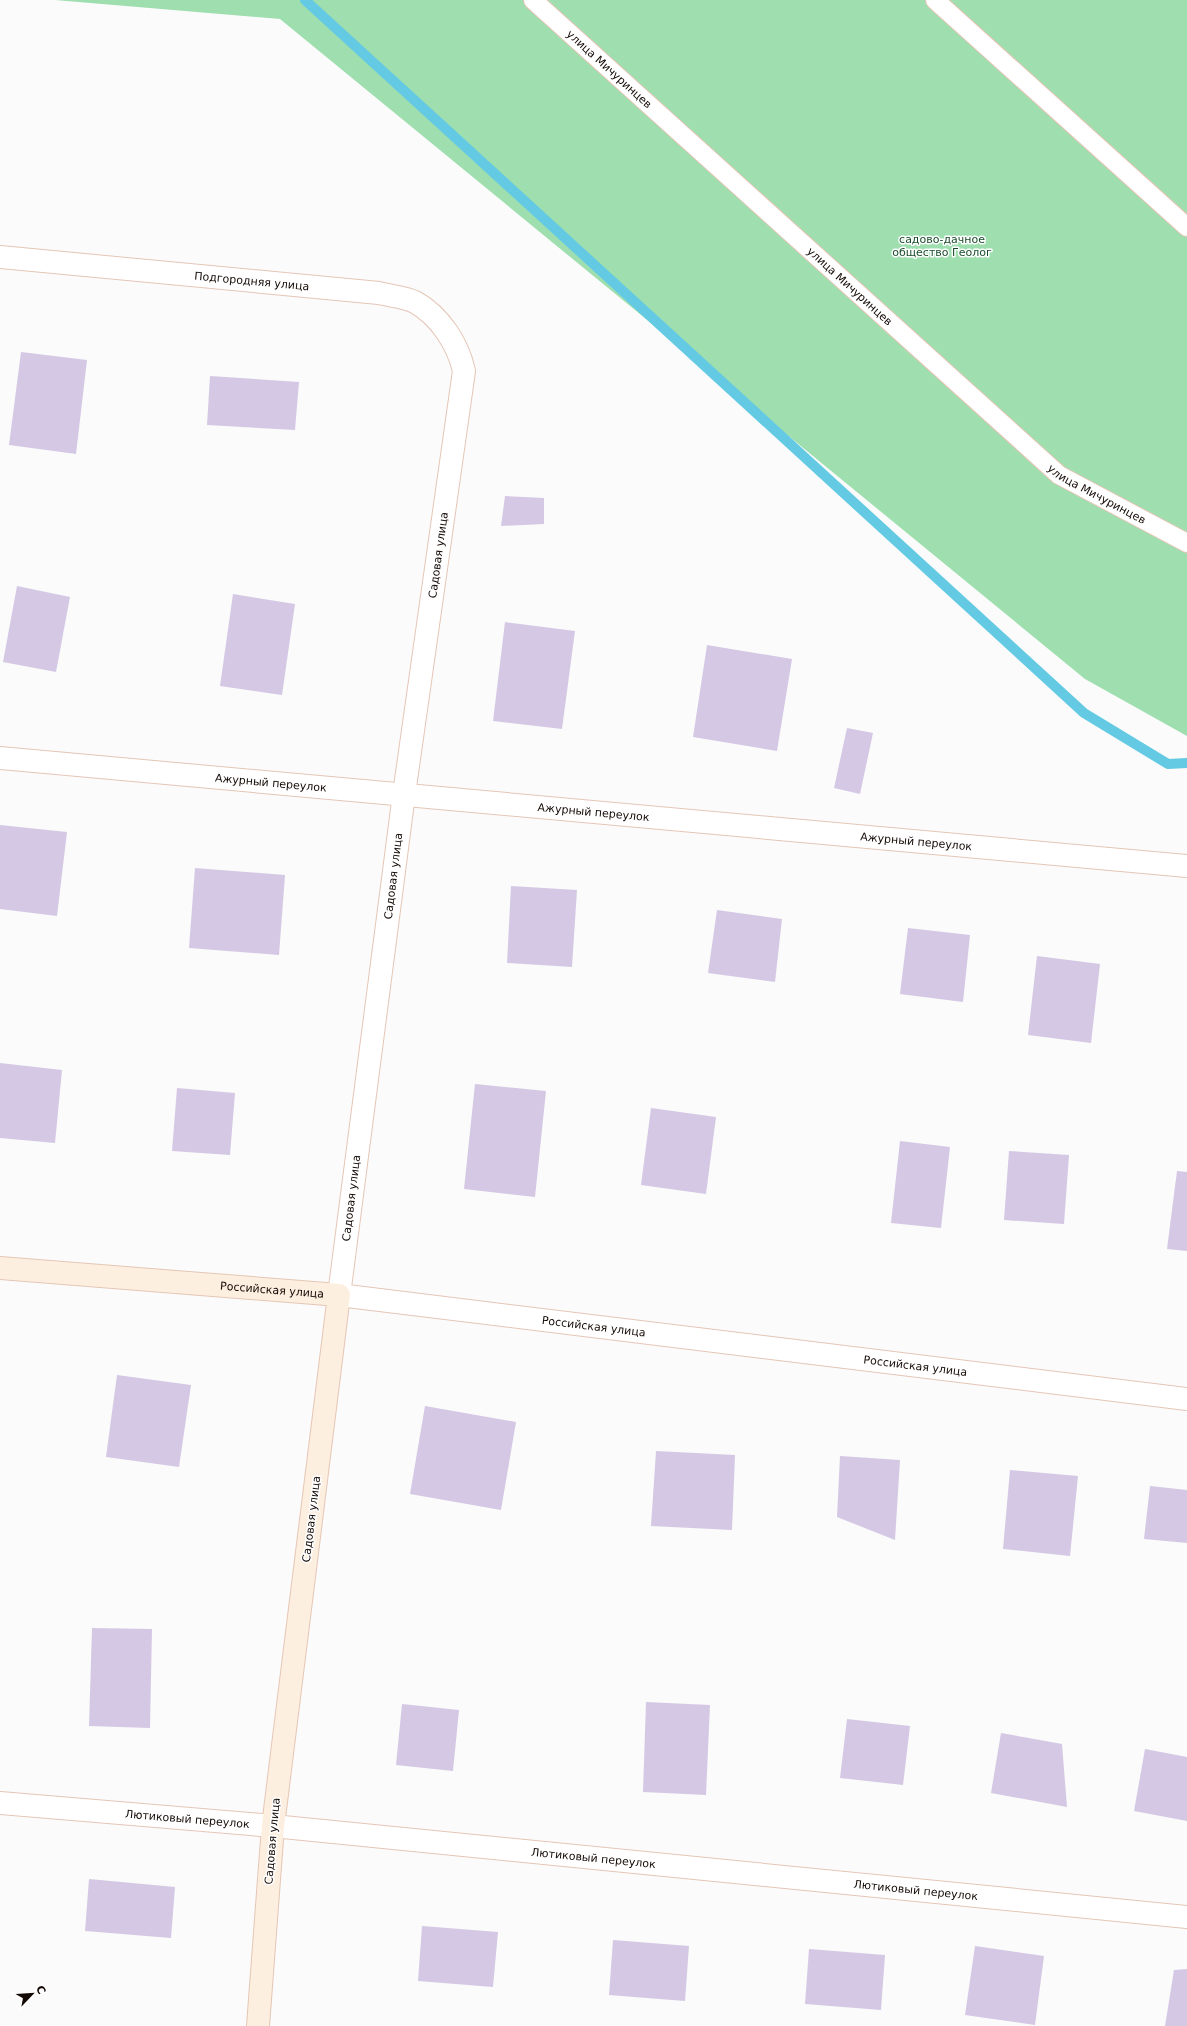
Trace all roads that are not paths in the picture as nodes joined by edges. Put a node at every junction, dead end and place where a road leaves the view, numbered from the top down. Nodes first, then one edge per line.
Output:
1 (533, 0) edge
2 (935, 0) edge
3 (1187, 227) edge
4 (0, 257) edge
5 (464, 371) joint
6 (1187, 543) edge
7 (0, 758) edge
8 (404, 794) junction
9 (1187, 866) edge
10 (0, 1268) edge
11 (339, 1294) junction
12 (1187, 1399) edge
13 (0, 1803) edge
14 (272, 1826) junction
15 (1187, 1917) edge
16 (258, 2026) edge

1 - 6 lane, улица Мичуринцев
2 - 3 lane
4 - 5 street, Подгородняя улица
5 - 8 street, Садовая улица
7 - 8 street, Ажурный переулок
8 - 9 street, Ажурный переулок
8 - 11 street, Садовая улица
10 - 11 street, Российская улица
11 - 12 street, Российская улица
11 - 14 street, Садовая улица
13 - 14 street, Лютиковый переулок
14 - 15 street, Лютиковый переулок
14 - 16 street, Садовая улица

